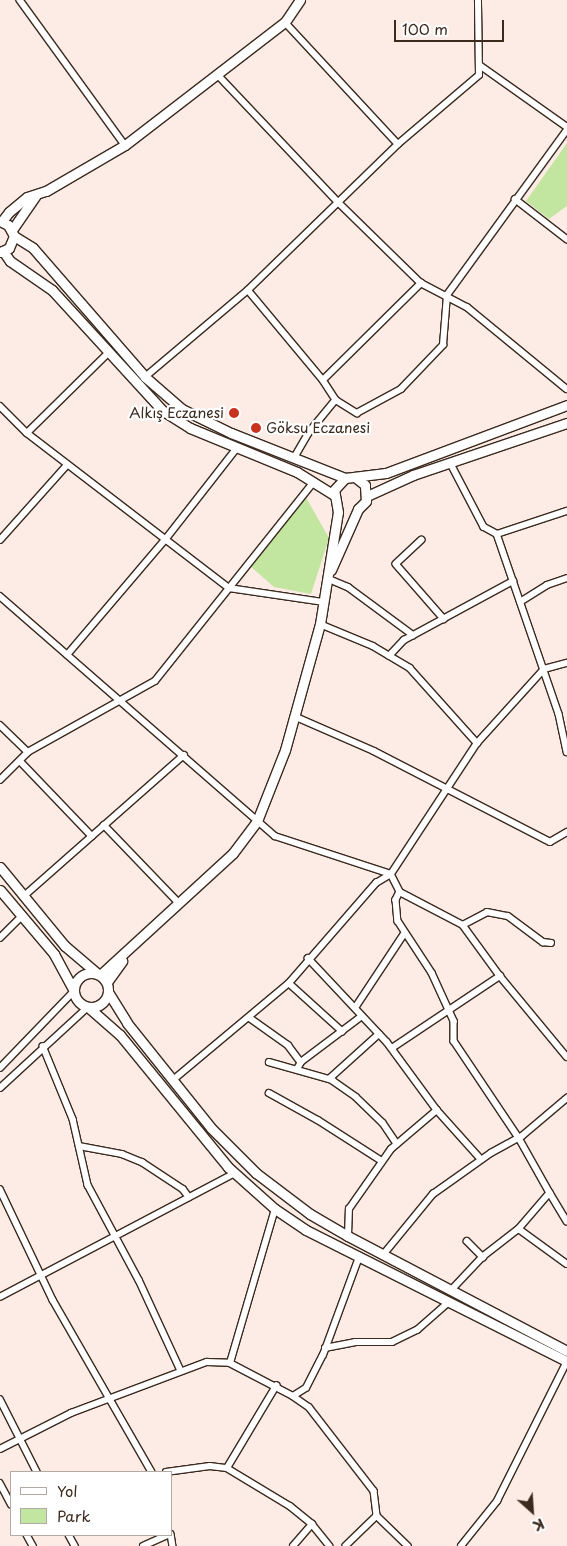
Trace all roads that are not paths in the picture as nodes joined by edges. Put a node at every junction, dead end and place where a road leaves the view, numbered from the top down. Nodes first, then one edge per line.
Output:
1 (20, 0) edge
2 (478, 0) edge
3 (296, 2) edge
4 (285, 22) junction
5 (481, 66) junction
6 (217, 74) junction
7 (566, 131) edge
8 (125, 144) junction
9 (398, 144) junction
10 (36, 195) junction
11 (515, 199) junction
12 (338, 202) junction
13 (1, 221) edge
14 (13, 233) junction
15 (567, 239) edge
16 (2, 251) edge
17 (421, 283) junction
18 (248, 290) junction
19 (447, 295) junction
20 (108, 353) junction
21 (145, 377) junction
22 (323, 380) junction
23 (567, 389) edge
24 (336, 400) junction
25 (567, 405) edge
26 (0, 406) edge
27 (567, 423) edge
28 (27, 433) junction
29 (237, 448) junction
30 (295, 457) junction
31 (450, 462) junction
32 (68, 465) junction
33 (345, 478) junction
34 (356, 478) junction
35 (314, 482) junction
36 (334, 496) junction
37 (367, 496) junction
38 (338, 506) junction
39 (358, 509) junction
40 (567, 511) edge
41 (497, 534) junction
42 (0, 540) edge
43 (165, 540) junction
44 (422, 540) dead end
45 (330, 575) junction
46 (567, 578) edge
47 (513, 581) junction
48 (229, 588) junction
49 (0, 596) edge
50 (324, 602) junction
51 (520, 602) junction
52 (444, 620) junction
53 (320, 624) junction
54 (413, 636) junction
55 (67, 655) junction
56 (389, 656) junction
57 (567, 663) edge
58 (544, 669) junction
59 (120, 702) junction
60 (294, 716) junction
61 (0, 725) edge
62 (477, 743) junction
63 (28, 752) junction
64 (567, 752) edge
65 (184, 755) junction
66 (20, 761) junction
67 (0, 780) edge
68 (444, 790) junction
69 (257, 821) junction
70 (104, 825) junction
71 (567, 832) edge
72 (92, 836) junction
73 (0, 867) edge
74 (391, 874) junction
75 (0, 890) edge
76 (400, 892) junction
77 (24, 896) junction
78 (179, 904) junction
79 (22, 916) junction
80 (463, 925) junction
81 (404, 934) junction
82 (0, 938) edge
83 (551, 943) dead end
84 (308, 958) junction
85 (500, 976) junction
86 (101, 977) junction
87 (289, 983) junction
88 (74, 991) junction
89 (108, 992) junction
90 (88, 1007) junction
91 (355, 1008) junction
92 (448, 1008) junction
93 (362, 1016) junction
94 (250, 1018) junction
95 (342, 1031) junction
96 (379, 1034) junction
97 (43, 1046) junction
98 (392, 1048) junction
99 (567, 1057) edge
100 (269, 1062) dead end
101 (301, 1062) junction
102 (0, 1068) edge
103 (297, 1069) junction
104 (329, 1079) junction
105 (173, 1080) junction
106 (0, 1088) edge
107 (269, 1093) dead end
108 (567, 1098) edge
109 (437, 1110) junction
110 (519, 1138) junction
111 (397, 1144) junction
112 (79, 1146) junction
113 (480, 1159) junction
114 (382, 1162) junction
115 (235, 1173) junction
116 (0, 1189) edge
117 (550, 1194) junction
118 (189, 1197) junction
119 (275, 1209) junction
120 (567, 1221) edge
121 (519, 1229) junction
122 (348, 1236) junction
123 (115, 1237) junction
124 (467, 1241) dead end
125 (383, 1255) junction
126 (483, 1256) junction
127 (359, 1257) junction
128 (567, 1264) edge
129 (42, 1276) junction
130 (452, 1290) junction
131 (0, 1297) edge
132 (449, 1302) junction
133 (325, 1348) junction
134 (567, 1351) edge
135 (567, 1361) edge
136 (230, 1363) junction
137 (181, 1371) junction
138 (276, 1386) junction
139 (293, 1396) junction
140 (109, 1398) junction
141 (0, 1399) edge
142 (20, 1439) junction
143 (0, 1449) edge
144 (227, 1468) junction
145 (36, 1471) edge
146 (151, 1471) edge
147 (172, 1471) edge
148 (0, 1483) edge
149 (10, 1502) edge
150 (377, 1516) junction
151 (312, 1524) junction
152 (166, 1536) edge
153 (143, 1546) edge
154 (293, 1546) edge
155 (330, 1546) edge
156 (346, 1546) edge
157 (408, 1546) edge
158 (460, 1546) edge

1 - 8 street
2 - 5 street
3 - 4 street
4 - 6 street
4 - 9 street
5 - 7 street
5 - 9 street
6 - 8 street
6 - 12 street
7 - 11 street
8 - 10 street
9 - 12 street
10 - 13 street
10 - 14 street
11 - 15 street
11 - 19 street
12 - 17 street
12 - 18 street
13 - 14 street
14 - 16 street
14 - 21 street
16 - 20 street
17 - 19 street
17 - 22 street
18 - 21 street
18 - 22 street
19 - 23 street
19 - 24 street
20 - 28 street
20 - 29 street
21 - 30 street
22 - 24 street
24 - 30 street
25 - 34 street
26 - 28 street
27 - 31 street
28 - 32 street
29 - 35 street
29 - 43 street
30 - 33 street
31 - 37 street
31 - 41 street
32 - 42 street
32 - 43 street
33 - 34 street
33 - 36 street
34 - 37 street
35 - 36 street
35 - 48 street
36 - 38 street
37 - 39 street
38 - 39 street
38 - 45 street
39 - 45 street
40 - 41 street
41 - 47 street
43 - 48 street
43 - 55 street
44 - 52 street
45 - 50 street
45 - 54 street
46 - 51 street
47 - 51 street
47 - 52 street
48 - 50 street
48 - 59 street
49 - 55 street
50 - 53 street
51 - 58 street
52 - 54 street
53 - 56 street
53 - 60 street
54 - 56 street
55 - 59 street
56 - 62 street
57 - 58 street
58 - 62 street
58 - 64 street
59 - 63 street
59 - 65 street
60 - 68 street
60 - 69 street
61 - 63 street
62 - 68 street
63 - 66 street
65 - 69 street
65 - 70 street
66 - 67 street
66 - 72 street
68 - 71 street
68 - 74 street
69 - 74 street
69 - 78 street
70 - 72 street
70 - 78 street
72 - 77 street
73 - 77 street
74 - 76 street
74 - 84 street
75 - 79 street
76 - 80 street
76 - 81 street
77 - 86 street
78 - 86 street
79 - 82 street
79 - 88 street
80 - 83 street
80 - 85 street
81 - 91 street
81 - 92 street
84 - 87 street
84 - 91 street
85 - 92 street
85 - 99 street
86 - 88 street
86 - 89 street
87 - 94 street
87 - 95 street
88 - 90 street
88 - 102 street
89 - 90 street
89 - 105 street
90 - 97 street
90 - 115 street
91 - 93 street
92 - 98 street
92 - 110 street
93 - 95 street
93 - 96 street
94 - 101 street
94 - 105 street
95 - 101 street
96 - 98 street
96 - 104 street
97 - 106 street
97 - 112 street
98 - 109 street
100 - 103 street
101 - 103 street
103 - 104 street
104 - 111 street
105 - 122 street
107 - 114 street
108 - 110 street
109 - 111 street
109 - 113 street
110 - 113 street
110 - 117 street
111 - 114 street
112 - 118 street
112 - 123 street
113 - 125 street
114 - 122 street
115 - 118 street
115 - 119 street
116 - 129 street
117 - 120 street
117 - 121 street
118 - 123 street
119 - 127 street
119 - 136 street
121 - 126 street
121 - 128 street
122 - 125 street
123 - 129 street
123 - 137 street
124 - 126 street
125 - 130 street
126 - 130 street
127 - 132 street
127 - 133 street
129 - 131 street
129 - 140 street
130 - 134 street
132 - 133 street
132 - 135 street
133 - 139 street
135 - 158 street
136 - 137 street
136 - 138 street
137 - 140 street
138 - 139 street
138 - 144 street
139 - 150 street
140 - 142 street
140 - 146 street
141 - 142 street
142 - 143 street
142 - 145 street
144 - 147 street
144 - 151 street
148 - 149 street
150 - 156 street
150 - 157 street
151 - 154 street
151 - 155 street
152 - 153 street

